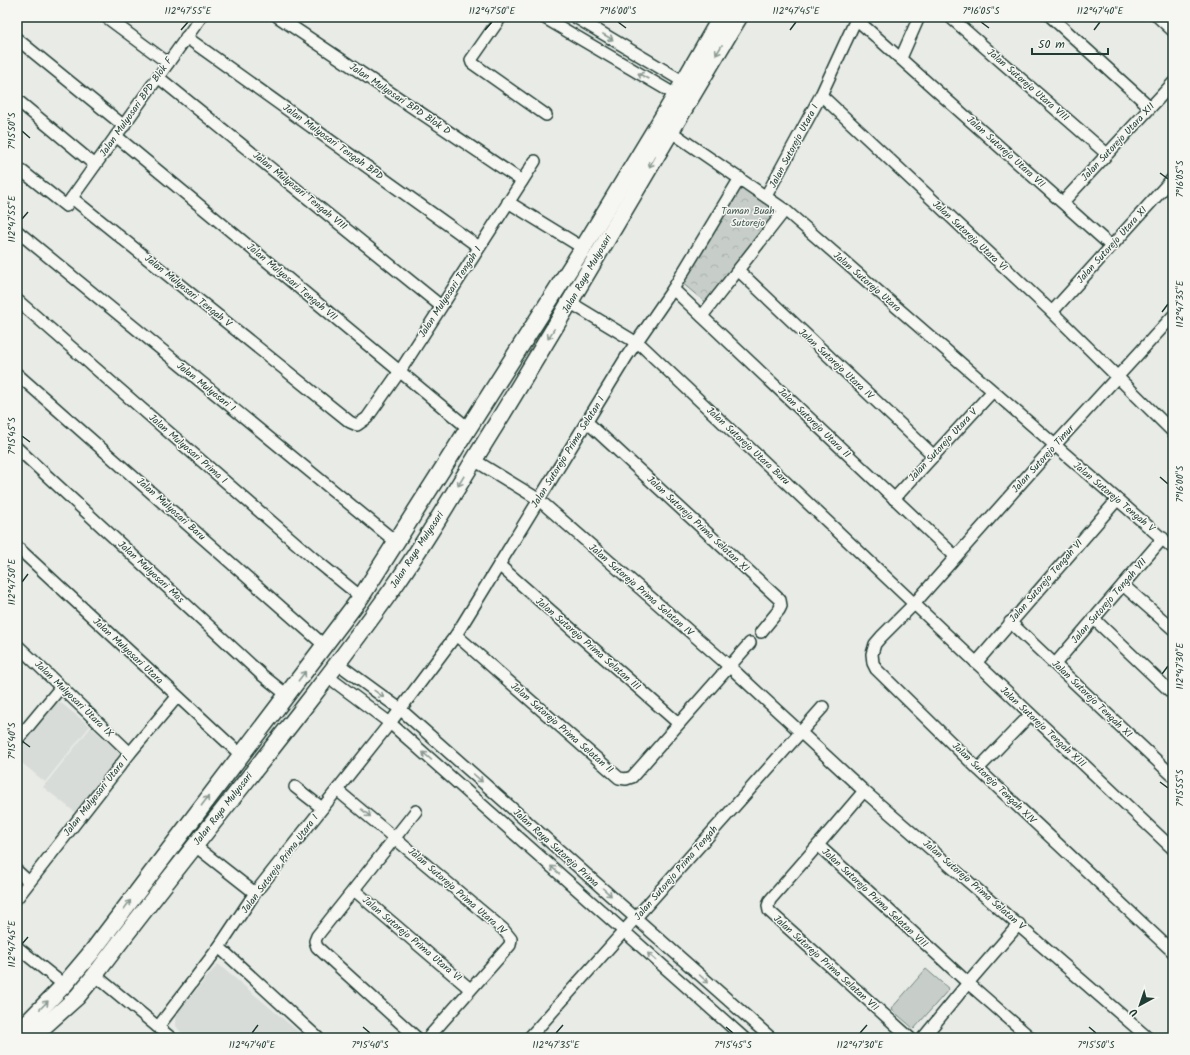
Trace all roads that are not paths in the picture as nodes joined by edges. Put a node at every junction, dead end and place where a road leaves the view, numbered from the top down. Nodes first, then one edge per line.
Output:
1 (106, 17) edge
2 (201, 17) edge
3 (278, 17) edge
4 (501, 17) edge
5 (543, 17) edge
6 (575, 17) edge
7 (721, 17) edge
8 (739, 17) edge
9 (919, 17) edge
10 (950, 17) edge
11 (1051, 17) edge
12 (1158, 17) edge
13 (857, 18) edge
14 (585, 24) junction
15 (1173, 31) edge
16 (186, 38) junction
17 (577, 38) junction
18 (17, 39) edge
19 (901, 58) junction
20 (168, 63) junction
21 (158, 77) junction
22 (1173, 83) edge
23 (680, 89) junction
24 (821, 95) junction
25 (17, 100) edge
26 (1150, 107) junction
27 (546, 115) dead end
28 (124, 126) junction
29 (670, 131) junction
30 (116, 136) junction
31 (1107, 154) junction
32 (535, 161) dead end
33 (95, 165) junction
34 (17, 167) edge
35 (740, 178) junction
36 (1173, 178) edge
37 (522, 182) junction
38 (766, 196) junction
39 (72, 198) junction
40 (508, 202) junction
41 (1062, 202) junction
42 (785, 210) junction
43 (17, 231) edge
44 (1111, 246) junction
45 (479, 247) junction
46 (583, 248) junction
47 (739, 271) junction
48 (567, 273) junction
49 (583, 281) junction
50 (673, 289) junction
51 (17, 300) edge
52 (571, 303) junction
53 (441, 306) junction
54 (1052, 312) junction
55 (702, 316) junction
56 (1173, 316) edge
57 (637, 342) junction
58 (400, 371) junction
59 (17, 374) edge
60 (1118, 378) junction
61 (992, 392) junction
62 (363, 422) joint
63 (587, 422) junction
64 (468, 428) junction
65 (1173, 432) edge
66 (1054, 446) junction
67 (17, 448) edge
68 (934, 456) junction
69 (474, 460) junction
70 (538, 499) junction
71 (894, 499) junction
72 (1117, 500) junction
73 (416, 512) junction
74 (435, 524) junction
75 (406, 526) junction
76 (426, 538) junction
77 (1163, 538) junction
78 (396, 542) junction
79 (17, 547) edge
80 (1173, 548) edge
81 (955, 556) dead end
82 (499, 565) junction
83 (1123, 586) junction
84 (361, 597) junction
85 (914, 604) junction
86 (1093, 618) junction
87 (1010, 622) junction
88 (1173, 629) edge
89 (761, 632) dead end
90 (456, 635) junction
91 (750, 643) dead end
92 (17, 645) edge
93 (324, 646) junction
94 (337, 663) junction
95 (976, 663) junction
96 (1055, 664) junction
97 (729, 666) junction
98 (327, 676) junction
99 (62, 687) junction
100 (1173, 694) edge
101 (287, 695) junction
102 (177, 697) junction
103 (823, 707) dead end
104 (400, 709) junction
105 (1030, 715) junction
106 (17, 720) edge
107 (390, 723) junction
108 (678, 723) junction
109 (26, 728) junction
110 (800, 732) junction
111 (17, 740) edge
112 (130, 753) junction
113 (241, 755) junction
114 (978, 769) junction
115 (1173, 776) edge
116 (296, 787) dead end
117 (337, 790) junction
118 (864, 791) junction
119 (322, 808) junction
120 (416, 811) dead end
121 (395, 837) junction
122 (818, 845) junction
123 (194, 846) junction
124 (1173, 849) edge
125 (17, 870) edge
126 (149, 875) junction
127 (29, 882) junction
128 (163, 886) junction
129 (354, 890) junction
130 (255, 893) junction
131 (17, 898) edge
132 (637, 919) junction
133 (1019, 924) junction
134 (623, 932) junction
135 (17, 947) edge
136 (219, 947) junction
137 (1173, 952) edge
138 (95, 975) junction
139 (968, 983) junction
140 (64, 986) junction
141 (470, 989) junction
142 (158, 1027) junction
143 (17, 1033) edge
144 (31, 1038) edge
145 (171, 1038) edge
146 (318, 1038) edge
147 (417, 1038) edge
148 (428, 1038) edge
149 (529, 1038) edge
150 (744, 1038) edge
151 (771, 1038) edge
152 (910, 1038) edge
153 (923, 1038) edge
154 (1031, 1038) edge
155 (1148, 1038) edge

1 - 20 street
2 - 16 street, Jalan Mulyosari BPD Blok F
3 - 37 street, Jalan Mulyosari BPD Blok D
4 - 27 street
5 - 17 street
6 - 14 street
7 - 23 main road, Jalan Raya Mulyosari
8 -> 29 main road, Jalan Raya Mulyosari
9 - 19 street
10 - 31 street, Jalan Sutorejo Utara VIII
11 - 26 street
12 - 15 street
13 - 19 street, Jalan Sutorejo Utara VII
13 - 24 street
14 - 17 street
14 -> 23 street
16 - 20 street, Jalan Mulyosari BPD Blok F
16 - 45 street, Jalan Mulyosari Tengah BPD
23 -> 17 street
18 - 28 street
19 - 41 street, Jalan Sutorejo Utara VII
20 - 21 street, Jalan Mulyosari BPD Blok F
21 - 28 street, Jalan Mulyosari BPD Blok F
21 - 53 street, Jalan Mulyosari Tengah VIII
22 - 26 street, Jalan Sutorejo Utara XII
23 - 46 main road, Jalan Raya Mulyosari
24 - 38 street, Jalan Sutorejo Utara I
24 - 54 street, Jalan Sutorejo Utara VI
25 - 33 street
26 - 31 street, Jalan Sutorejo Utara XII
28 - 30 street, Jalan Mulyosari BPD Blok F
29 - 35 street, Jalan Sutorejo Utara
29 -> 49 main road, Jalan Raya Mulyosari
30 - 33 street, Jalan Mulyosari BPD Blok F
30 - 58 street, Jalan Mulyosari Tengah VII
31 - 41 street, Jalan Sutorejo Utara XII
32 - 37 street, Jalan Mulyosari Tengah I
33 - 39 street, Jalan Mulyosari BPD Blok F
34 - 39 street
35 - 38 street, Jalan Sutorejo Utara
35 - 50 street, Jalan Sutorejo Prima Selatan I
36 - 44 street, Jalan Sutorejo Utara XI
37 - 40 street, Jalan Mulyosari Tengah I
38 - 42 street, Jalan Sutorejo Utara
39 - 62 street, Jalan Mulyosari Tengah V
40 - 45 street, Jalan Mulyosari Tengah I
40 - 46 street
41 - 44 street, Jalan Sutorejo Utara VII
42 - 47 street
42 - 61 street, Jalan Sutorejo Utara
43 - 78 street, Jalan Mulyosari I
44 - 54 street, Jalan Sutorejo Utara XI
45 - 53 street, Jalan Mulyosari Tengah I
46 - 48 main road, Jalan Raya Mulyosari
47 - 55 street
47 - 68 street, Jalan Sutorejo Utara IV
48 - 49 main road
48 - 64 main road, Jalan Raya Mulyosari
49 - 52 main road, Jalan Raya Mulyosari
50 - 55 street, Jalan Sutorejo Utara II
50 - 57 street, Jalan Sutorejo Prima Selatan I
51 - 84 street, Jalan Mulyosari Prima I
52 - 57 street, Jalan Sutorejo Utara Baru
52 -> 69 main road, Jalan Raya Mulyosari
53 - 58 street, Jalan Mulyosari Tengah I
54 - 60 street, Jalan Sutorejo Utara VI
55 - 71 street, Jalan Sutorejo Utara II
56 - 60 street, Jalan Sutorejo Timur
57 - 63 street, Jalan Sutorejo Prima Selatan I
57 - 85 street, Jalan Sutorejo Utara Baru
58 - 62 street, Jalan Mulyosari Tengah I
58 - 64 street, Jalan Mulyosari Tengah VII
59 - 93 street, Jalan Mulyosari Baru
60 - 65 street, Jalan Sutorejo Utara VI
60 - 66 street, Jalan Sutorejo Timur
61 - 66 street, Jalan Sutorejo Utara
61 - 68 street, Jalan Sutorejo Utara V
63 - 70 street, Jalan Sutorejo Prima Selatan I
63 - 89 street, Jalan Sutorejo Prima Selatan XI
64 - 73 main road, Jalan Raya Mulyosari
66 - 72 street, Jalan Sutorejo Tengah V
66 - 85 street, Jalan Sutorejo Timur
67 - 101 street, Jalan Mulyosari Mas
68 - 71 street, Jalan Sutorejo Utara V
69 - 70 street, Jalan Sutorejo Prima Selatan IV
69 -> 74 main road, Jalan Raya Mulyosari
70 - 82 street, Jalan Sutorejo Prima Selatan I
70 - 97 street, Jalan Sutorejo Prima Selatan IV
71 - 81 street, Jalan Sutorejo Utara II
72 - 77 street, Jalan Sutorejo Tengah V
72 - 87 street, Jalan Sutorejo Tengah VI
73 - 74 main road
73 - 75 main road, Jalan Raya Mulyosari
74 - 76 main road, Jalan Raya Mulyosari
75 - 76 main road
75 - 78 main road, Jalan Raya Mulyosari
76 - 94 main road, Jalan Raya Mulyosari
77 - 80 street, Jalan Sutorejo Tengah V
77 - 83 street, Jalan Sutorejo Tengah VII
78 - 84 main road, Jalan Raya Mulyosari
79 - 102 street, Jalan Mulyosari Utara
82 - 90 street, Jalan Sutorejo Prima Selatan I
82 - 108 street, Jalan Sutorejo Prima Selatan III
83 - 86 street, Jalan Sutorejo Tengah VII
83 - 88 street
84 - 93 main road, Jalan Raya Mulyosari
85 - 95 street, Jalan Sutorejo Tengah XIII
85 - 114 street, Jalan Sutorejo Tengah XIV
86 - 96 street, Jalan Sutorejo Tengah VII
86 - 100 street
87 - 95 street, Jalan Sutorejo Tengah VI
87 - 96 street, Jalan Sutorejo Tengah XI
90 - 104 street, Jalan Sutorejo Prima Selatan I
90 - 108 street, Jalan Sutorejo Prima Selatan II
91 - 97 street
92 - 99 street, Jalan Mulyosari Utara IX
101 -> 93 main road, Jalan Raya Mulyosari
94 - 98 main road, Jalan Raya Mulyosari
94 -> 104 street, Jalan Raya Sutorejo Prima
95 - 105 street, Jalan Sutorejo Tengah XIII
96 - 115 street, Jalan Sutorejo Tengah XI
97 - 108 street, Jalan Sutorejo Prima Selatan II
97 - 110 street, Jalan Sutorejo Prima Selatan IV
98 - 107 street, Jalan Raya Sutorejo Prima
98 - 123 main road, Jalan Raya Mulyosari
99 - 109 street
99 - 112 street, Jalan Mulyosari Utara IX
101 - 113 main road, Jalan Raya Mulyosari
102 - 112 street, Jalan Mulyosari Utara I
102 - 113 street, Jalan Mulyosari Utara
103 - 110 street, Jalan Sutorejo Prima Tengah
104 - 107 street, Jalan Sutorejo Prima Selatan I
104 -> 132 street, Jalan Raya Sutorejo Prima
105 - 114 street
105 - 124 street, Jalan Sutorejo Tengah XIII
106 - 109 street
107 - 117 street, Jalan Sutorejo Prima Utara I
134 -> 107 street, Jalan Raya Sutorejo Prima
109 - 111 street
110 - 118 street, Jalan Sutorejo Prima Selatan V
110 - 132 street, Jalan Sutorejo Prima Tengah
112 - 127 street, Jalan Mulyosari Utara I
126 -> 113 main road, Jalan Raya Mulyosari
114 - 137 street, Jalan Sutorejo Tengah XIV
116 - 119 street
117 - 119 street, Jalan Sutorejo Prima Utara I
117 -> 121 street, Jalan Sutorejo Prima Utara IV
118 - 122 street, Jalan Sutorejo Prima Selatan VIII
118 - 133 street, Jalan Sutorejo Prima Selatan V
119 - 130 street, Jalan Sutorejo Prima Utara I
120 - 121 street
121 - 129 street
121 - 141 street, Jalan Sutorejo Prima Utara IV
122 - 139 street, Jalan Sutorejo Prima Selatan VIII
122 - 152 street, Jalan Sutorejo Prima Selatan VII
123 - 128 main road, Jalan Raya Mulyosari
123 - 130 street
125 - 127 street
126 - 128 main road
140 -> 126 main road, Jalan Raya Mulyosari
127 - 131 street, Jalan Mulyosari Utara I
128 - 138 main road, Jalan Raya Mulyosari
129 - 141 street, Jalan Sutorejo Prima Utara VI
129 - 147 street
130 - 136 street, Jalan Sutorejo Prima Utara I
132 - 134 street, Jalan Sutorejo Prima Tengah
132 -> 151 street, Jalan Raya Sutorejo Prima
133 - 139 street
133 - 155 street, Jalan Sutorejo Prima Selatan V
134 - 149 street, Jalan Sutorejo Prima Tengah
150 -> 134 street, Jalan Raya Sutorejo Prima
135 - 140 street
136 - 142 street, Jalan Sutorejo Prima Utara I
136 - 146 street
138 - 142 street
138 - 144 main road, Jalan Raya Mulyosari
139 - 153 street
139 - 154 street, Jalan Sutorejo Prima Selatan VIII
143 -> 140 main road, Jalan Raya Mulyosari
141 - 148 street, Jalan Sutorejo Prima Utara IV
142 - 145 street

